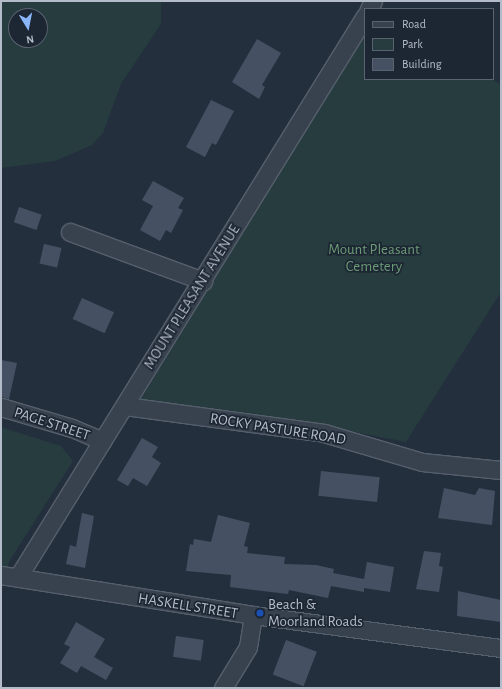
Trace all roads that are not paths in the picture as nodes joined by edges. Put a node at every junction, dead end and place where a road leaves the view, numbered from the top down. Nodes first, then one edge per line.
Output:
1 (364, 18) edge
2 (70, 232) dead end
3 (204, 281) junction
4 (124, 406) junction
5 (1, 407) edge
6 (102, 441) junction
7 (501, 470) edge
8 (9, 576) edge
9 (252, 616) junction
10 (501, 648) edge
11 (223, 688) edge

1 - 3 street, MOUNT PLEASANT AVENUE
2 - 3 street
3 - 4 street, MOUNT PLEASANT AVENUE
4 - 6 street, MOUNT PLEASANT AVENUE
4 - 7 street, ROCKY PASTURE ROAD
5 - 6 street, PAGE STREET
6 - 8 street, MOUNT PLEASANT AVENUE
8 - 9 street, HASKELL STREET
9 - 10 street, HASKELL STREET
9 - 11 street

